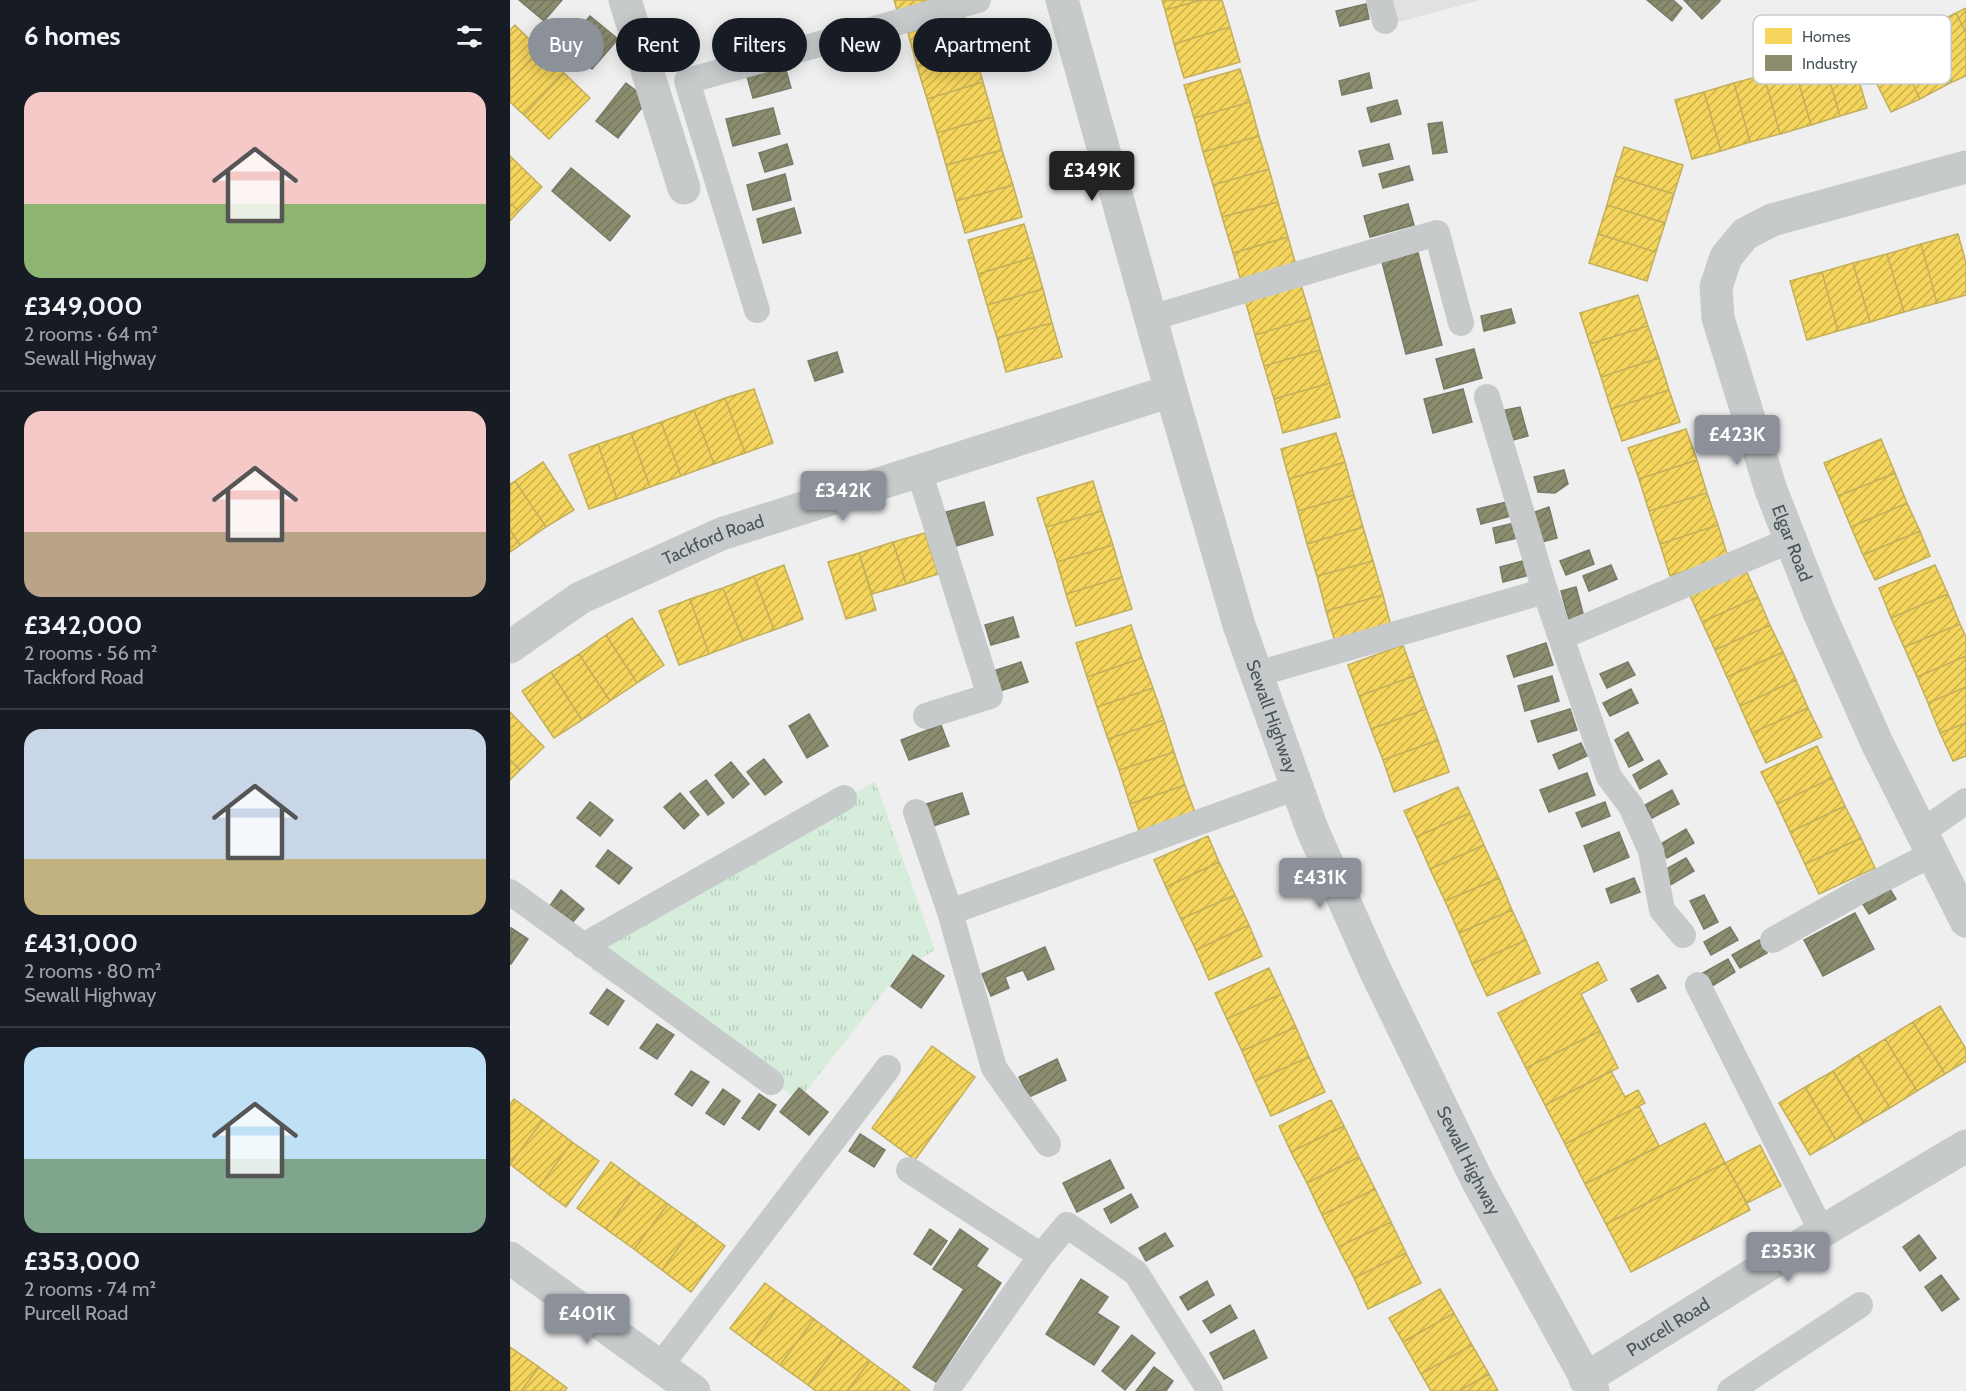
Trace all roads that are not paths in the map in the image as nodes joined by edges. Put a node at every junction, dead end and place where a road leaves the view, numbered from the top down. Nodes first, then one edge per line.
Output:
1 (625, 0) edge
2 (978, 0) edge
3 (1062, 0) edge
4 (1966, 166) edge
5 (684, 188) dead end
6 (757, 310) dead end
7 (1151, 318) junction
8 (1461, 323) dead end
9 (1171, 391) junction
10 (1487, 397) dead end
11 (919, 471) junction
12 (1791, 540) junction
13 (1545, 591) junction
14 (1561, 637) junction
15 (510, 647) edge
16 (1257, 674) junction
17 (926, 716) dead end
18 (1297, 787) junction
19 (844, 798) dead end
20 (1966, 801) edge
21 (916, 812) dead end
22 (1927, 843) junction
23 (510, 892) edge
24 (950, 912) junction
25 (1966, 921) edge
26 (1683, 935) dead end
27 (1773, 940) dead end
28 (583, 946) junction
29 (1698, 985) dead end
30 (888, 1068) dead end
31 (771, 1083) dead end
32 (1048, 1144) dead end
33 (1966, 1146) edge
34 (909, 1170) dead end
35 (1822, 1232) junction
36 (1041, 1256) junction
37 (510, 1258) edge
38 (1860, 1305) dead end
39 (660, 1366) junction
40 (1589, 1385) edge
41 (694, 1391) edge
42 (946, 1391) edge
43 (1210, 1391) edge
44 (1730, 1391) edge

1 - 5 street
2 - 6 lane
3 - 7 street, Sewall Highway
4 - 12 street, Elgar Road
7 - 8 lane
7 - 9 street, Sewall Highway
9 - 11 street, Tackford Road
9 - 16 street, Sewall Highway
10 - 13 lane
11 - 15 street, Tackford Road
11 - 17 lane
12 - 14 lane
12 - 22 street, Elgar Road
13 - 14 lane
13 - 16 lane
14 - 26 lane
16 - 18 street, Sewall Highway
18 - 24 lane
18 - 40 street, Sewall Highway
19 - 28 lane
20 - 22 lane
21 - 24 lane
22 - 25 street, Elgar Road
22 - 27 lane
23 - 28 lane
24 - 32 lane
28 - 31 lane
29 - 35 lane
30 - 39 lane
33 - 35 street, Purcell Road
34 - 36 lane
35 - 40 street, Purcell Road
36 - 42 lane
36 - 43 lane
37 - 39 street
38 - 44 lane
39 - 41 street

